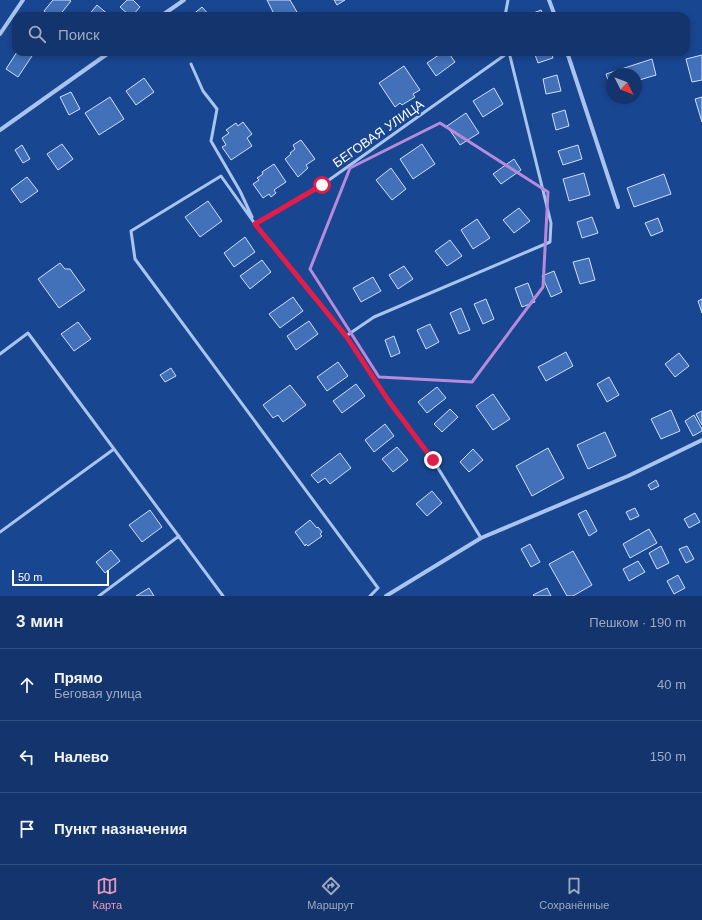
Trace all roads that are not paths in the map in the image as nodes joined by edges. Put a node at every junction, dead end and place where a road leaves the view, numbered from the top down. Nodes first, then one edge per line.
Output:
1 (24, 0) edge
2 (184, 0) edge
3 (508, 0) edge
4 (550, 0) edge
5 (16, 12) edge
6 (167, 12) edge
7 (506, 12) edge
8 (554, 12) edge
9 (12, 17) edge
10 (0, 34) edge
11 (104, 56) edge
12 (503, 56) edge
13 (510, 56) edge
14 (568, 56) edge
15 (191, 64) dead end
16 (0, 130) edge
17 (618, 207) dead end
18 (255, 224) junction
19 (346, 336) junction
20 (0, 354) edge
21 (702, 440) edge
22 (114, 449) junction
23 (0, 532) edge
24 (178, 536) junction
25 (481, 538) junction
26 (99, 596) edge
27 (223, 596) edge
28 (370, 596) edge
29 (386, 596) edge

1 - 5 street
2 - 6 street
3 - 7 lane
4 - 8 street
9 - 10 street
11 - 16 street
12 - 18 lane, БЕГОВАЯ УЛИЦА
13 - 19 lane
14 - 17 street
15 - 18 lane
18 - 19 lane
18 - 28 lane
19 - 25 lane
20 - 22 lane
21 - 25 street
22 - 23 lane
22 - 24 lane
24 - 26 lane
24 - 27 lane
25 - 29 street

